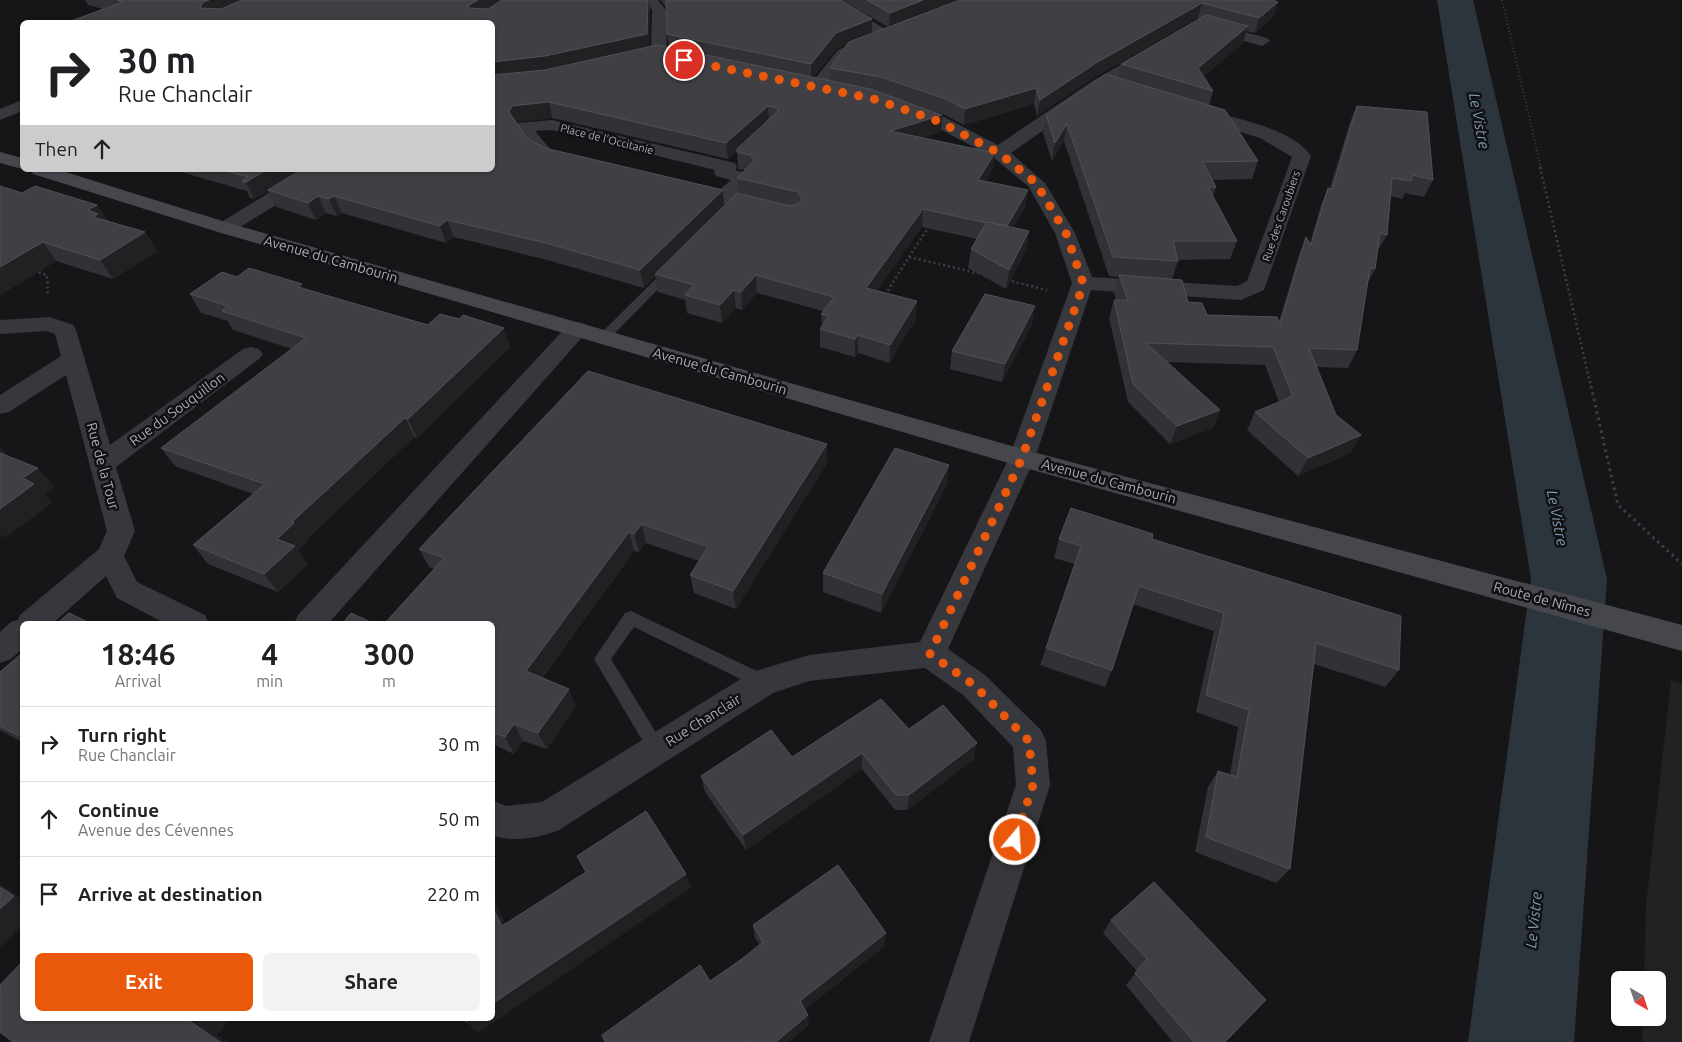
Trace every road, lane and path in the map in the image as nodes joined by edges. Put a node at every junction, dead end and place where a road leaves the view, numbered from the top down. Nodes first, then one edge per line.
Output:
1 (651, 0) edge
2 (827, 0) edge
3 (1502, 0) edge
4 (905, 28) edge
5 (1190, 29) edge
6 (887, 35) junction
7 (1262, 41) dead end
8 (1166, 44) edge
9 (614, 64) edge
10 (1100, 84) junction
11 (1119, 89) edge
12 (836, 90) edge
13 (892, 105) edge
14 (20, 106) edge
15 (1176, 107) edge
16 (0, 115) edge
17 (999, 153) junction
18 (0, 157) edge
19 (20, 163) edge
20 (46, 172) edge
21 (316, 172) edge
22 (721, 199) junction
23 (746, 205) edge
24 (935, 218) edge
25 (225, 228) junction
26 (909, 257) junction
27 (682, 258) edge
28 (28, 269) edge
29 (985, 275) edge
30 (1004, 279) edge
31 (1081, 290) junction
32 (882, 302) edge
33 (50, 324) junction
34 (0, 327) edge
35 (577, 330) junction
36 (604, 337) junction
37 (251, 354) dead end
38 (73, 359) junction
39 (0, 406) edge
40 (1022, 458) junction
41 (103, 463) junction
42 (110, 556) junction
43 (1402, 562) joint
44 (1682, 564) edge
45 (34, 621) edge
46 (188, 621) edge
47 (312, 621) edge
48 (20, 633) edge
49 (1682, 638) edge
50 (0, 650) edge
51 (930, 654) junction
52 (763, 682) junction
53 (657, 749) junction
54 (495, 819) edge
55 (945, 1036) edge

1 - 9 street
2 - 6 street
3 - 44 path
4 - 6 street
5 - 7 street
6 - 12 street
8 - 10 street
10 - 11 street
10 - 17 street
13 - 17 street
14 - 16 street
15 - 31 street, Rue des Caroubiers
17 - 31 street
18 - 19 street
20 - 25 street, Avenue du Cambourin
21 - 25 street
22 - 22 street, Place de l'Occitanie
22 - 23 street
24 - 26 path
25 - 35 street, Avenue du Cambourin
26 - 29 path
26 - 32 path
27 - 36 lane
28 - 33 path
30 - 31 path
31 - 40 street
33 - 34 street
33 - 38 street, Rue de la Tour
35 - 36 street, Avenue du Cambourin
35 - 47 street
36 - 40 street, Avenue du Cambourin
37 - 41 street, Rue du Souquillon
38 - 39 street
38 - 41 street, Rue de la Tour
40 - 43 street, Avenue du Cambourin
40 - 51 street
41 - 42 street, Rue de la Tour
42 - 45 street
42 - 46 street
43 - 49 street, Route de Nîmes
48 - 50 street
51 - 52 street, Rue Chanclair
51 - 55 street
52 - 53 street, Rue Chanclair
52 - 53 lane
53 - 54 street, Rue Chanclair

